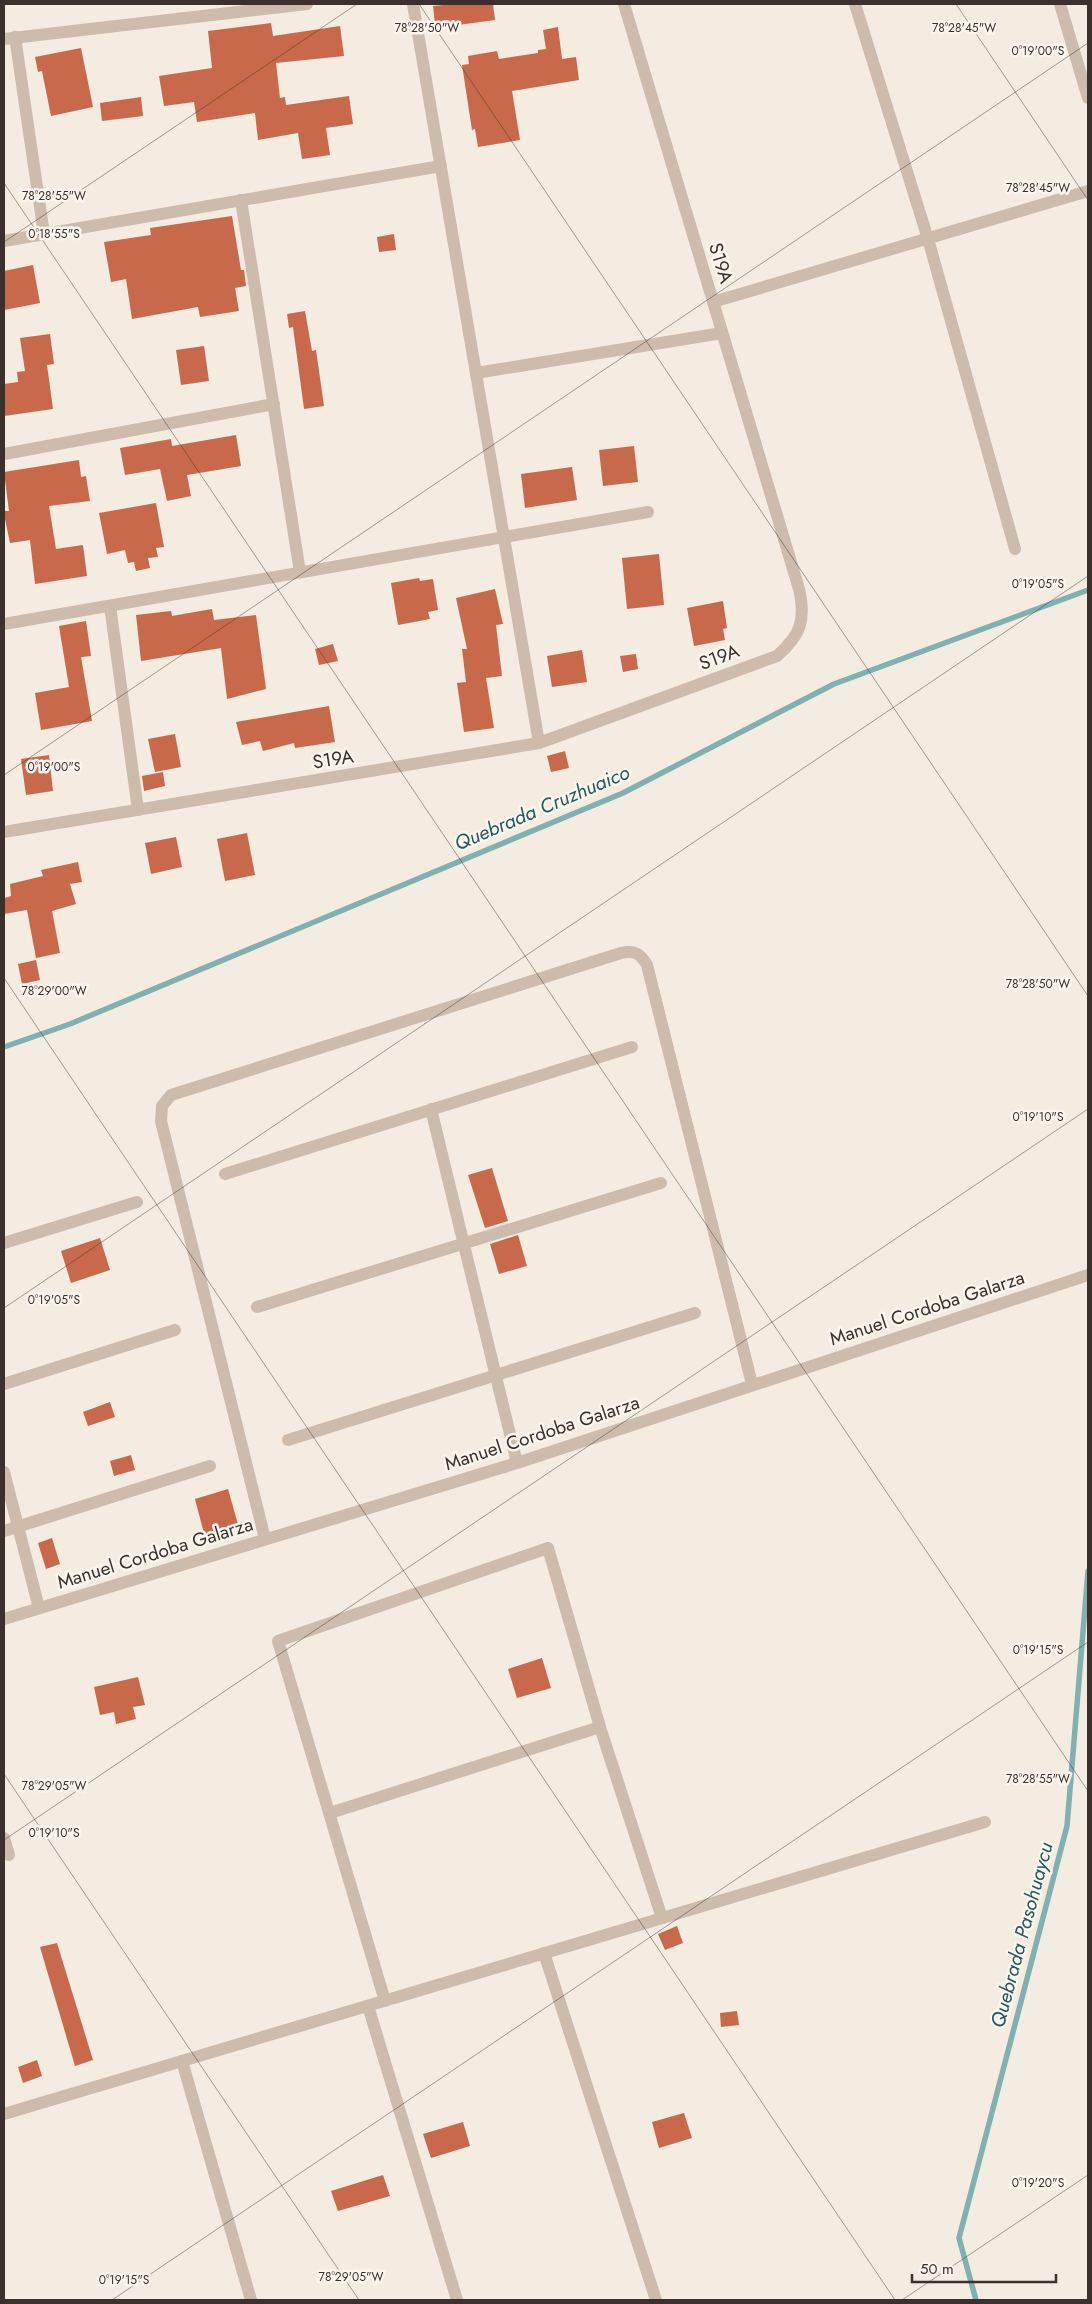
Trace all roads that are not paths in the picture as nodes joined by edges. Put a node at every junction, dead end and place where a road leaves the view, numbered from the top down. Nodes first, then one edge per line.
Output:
1 (307, 4) edge
2 (414, 4) edge
3 (624, 4) edge
4 (855, 4) edge
5 (1060, 4) edge
6 (9, 38) edge
7 (1088, 98) edge
8 (441, 166) junction
9 (1088, 191) edge
10 (241, 200) junction
11 (44, 234) junction
12 (928, 239) junction
13 (4, 241) edge
14 (713, 302) junction
15 (722, 333) junction
16 (476, 373) junction
17 (274, 404) junction
18 (4, 454) edge
19 (648, 512) dead end
20 (504, 537) junction
21 (1015, 549) dead end
22 (300, 572) junction
23 (110, 606) junction
24 (4, 624) edge
25 (539, 743) junction
26 (138, 810) junction
27 (4, 832) edge
28 (632, 1047) dead end
29 (431, 1110) junction
30 (224, 1174) dead end
31 (661, 1183) dead end
32 (137, 1202) dead end
33 (4, 1243) edge
34 (464, 1243) junction
35 (1088, 1275) edge
36 (257, 1307) dead end
37 (695, 1314) dead end
38 (175, 1330) dead end
39 (496, 1376) junction
40 (4, 1384) edge
41 (752, 1384) junction
42 (288, 1440) dead end
43 (517, 1463) junction
44 (210, 1466) dead end
45 (4, 1472) edge
46 (18, 1526) junction
47 (4, 1531) edge
48 (265, 1539) junction
49 (39, 1608) junction
50 (4, 1619) edge
51 (600, 1728) junction
52 (330, 1814) junction
53 (985, 1822) dead end
54 (4, 1838) edge
55 (9, 1855) dead end
56 (662, 1918) junction
57 (544, 1953) junction
58 (385, 2001) junction
59 (368, 2006) junction
60 (182, 2061) junction
61 (4, 2114) edge
62 (251, 2300) edge
63 (457, 2300) edge
64 (656, 2300) edge

1 - 6 street
2 - 8 street
3 - 14 street, S19A
4 - 12 street
5 - 7 street
6 - 11 street
8 - 10 street
8 - 16 street
9 - 12 street
10 - 11 street
10 - 17 street
11 - 13 street
12 - 14 street
12 - 21 street
14 - 15 street, S19A
15 - 16 street
15 - 25 street, S19A
16 - 20 street
17 - 18 street
17 - 22 street
19 - 20 street
20 - 22 street
20 - 25 street
22 - 23 street
23 - 24 street
23 - 26 street
25 - 26 street, S19A
26 - 27 street, S19A
28 - 29 street
29 - 30 street
29 - 34 street
31 - 34 street
32 - 33 street
34 - 36 street
34 - 39 street
35 - 41 street, Manuel Cordoba Galarza
37 - 39 street
38 - 40 street
39 - 42 street
39 - 43 street
41 - 43 street, Manuel Cordoba Galarza
41 - 48 street
43 - 48 street, Manuel Cordoba Galarza
44 - 46 street
45 - 46 street
46 - 47 street
46 - 49 street
48 - 49 street, Manuel Cordoba Galarza
49 - 50 street, Manuel Cordoba Galarza
51 - 52 street
51 - 52 street
51 - 56 street
52 - 58 street
53 - 56 street
54 - 55 street
56 - 57 street
57 - 58 street
57 - 64 street
58 - 59 street
59 - 60 street
59 - 63 street
60 - 61 street
60 - 62 street

